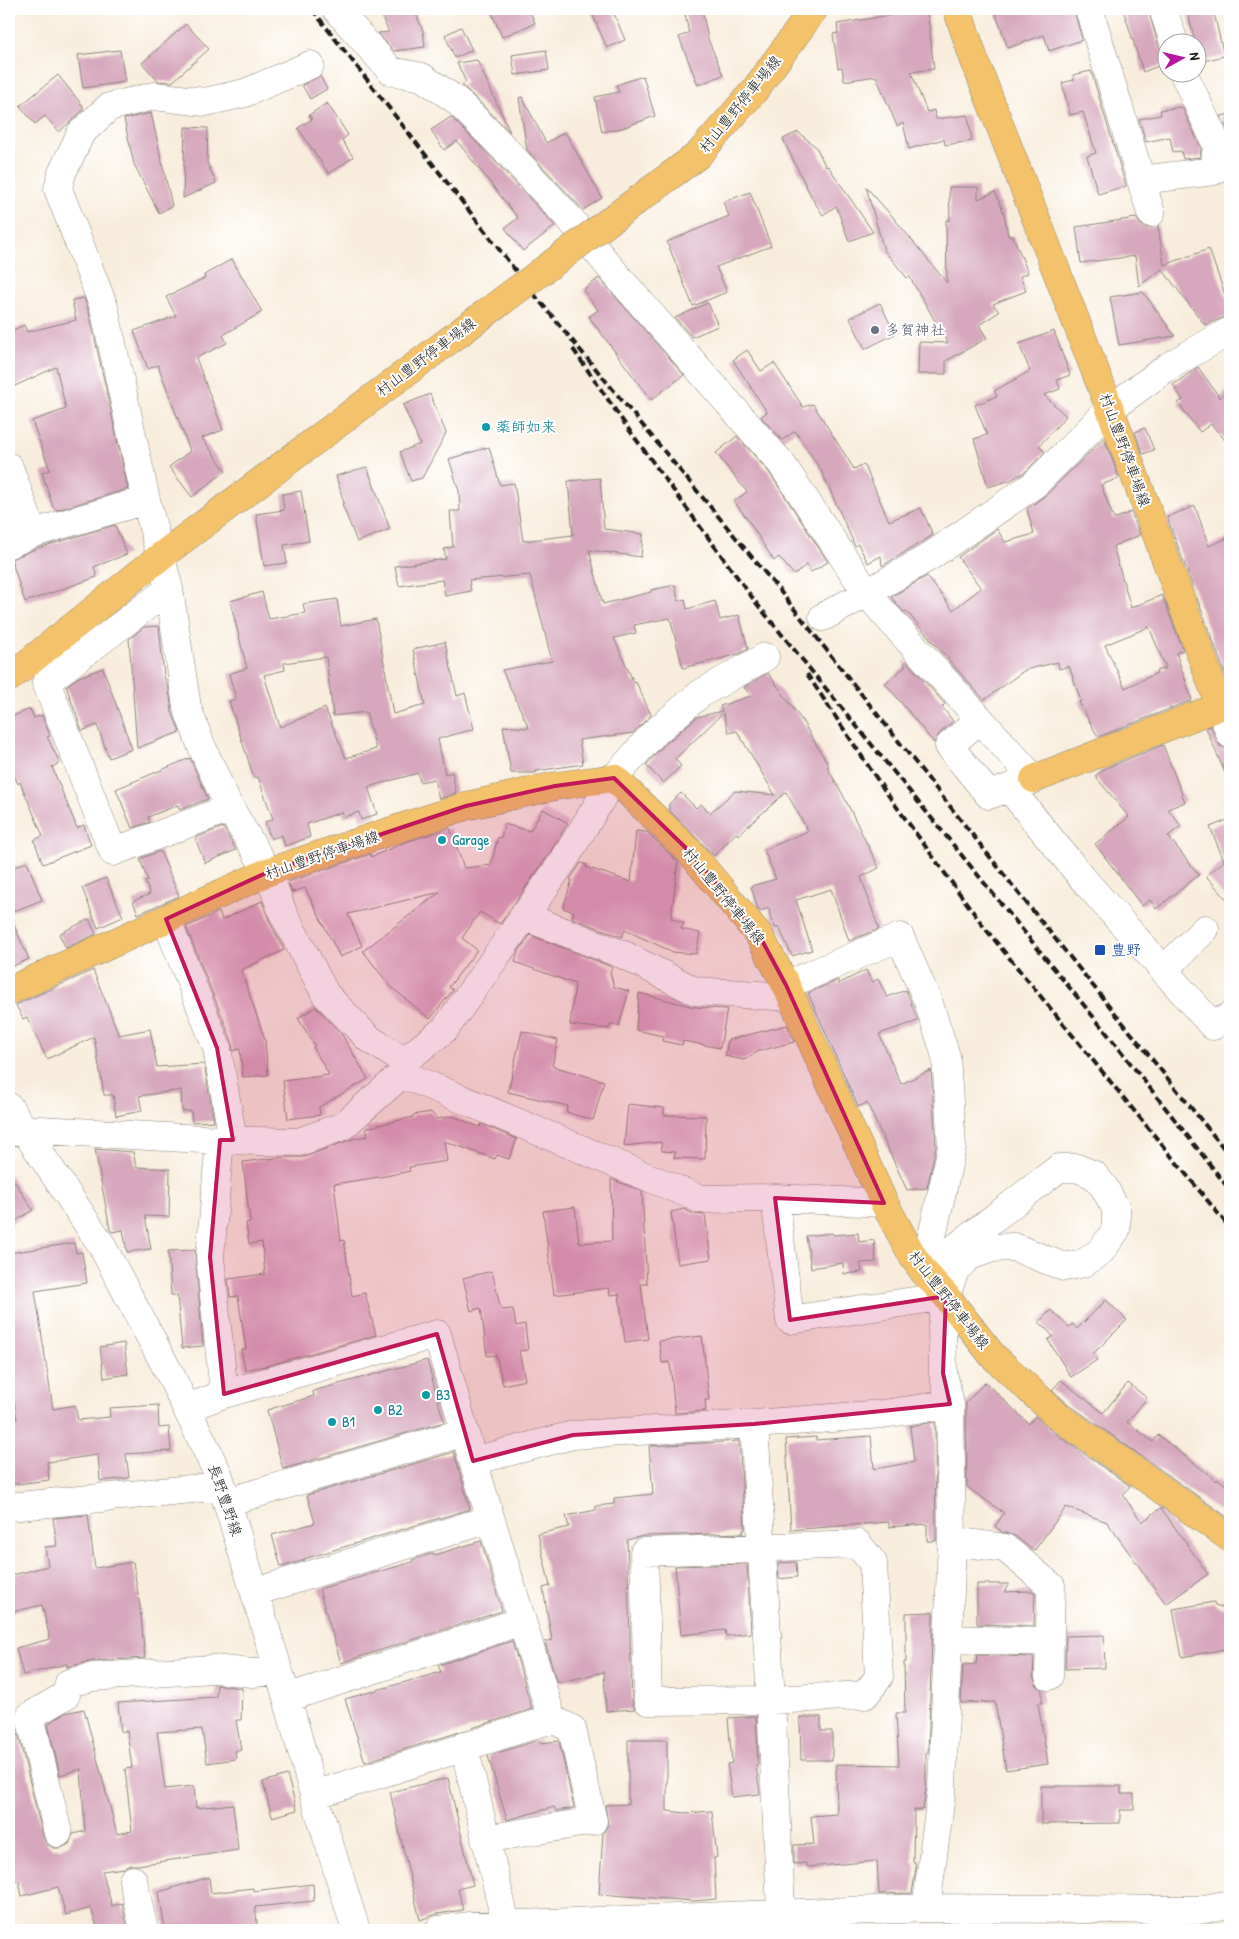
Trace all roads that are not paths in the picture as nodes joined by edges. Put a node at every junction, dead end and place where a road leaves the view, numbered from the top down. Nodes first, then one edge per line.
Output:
1 (336, 9) edge
2 (814, 9) edge
3 (957, 9) edge
4 (1089, 9) edge
5 (1163, 9) edge
6 (1171, 32) edge
7 (310, 64) dead end
8 (1188, 82) edge
9 (1141, 180) junction
10 (1151, 213) dead end
11 (1230, 331) edge
12 (1110, 409) junction
13 (9, 467) edge
14 (146, 500) junction
15 (33, 533) junction
16 (9, 544) edge
17 (161, 556) junction
18 (169, 589) junction
19 (867, 593) junction
20 (823, 617) dead end
21 (765, 658) dead end
22 (9, 678) edge
23 (1225, 704) edge
24 (980, 719) junction
25 (1230, 734) edge
26 (614, 778) junction
27 (1034, 779) junction
28 (1009, 788) junction
29 (230, 808) junction
30 (268, 872) junction
31 (523, 916) junction
32 (166, 919) junction
33 (1205, 929) dead end
34 (1164, 970) junction
35 (9, 990) edge
36 (788, 991) junction
37 (1222, 1021) edge
38 (403, 1068) junction
39 (14, 1123) edge
40 (227, 1140) junction
41 (775, 1198) junction
42 (884, 1203) junction
43 (924, 1272) junction
44 (946, 1296) junction
45 (224, 1394) junction
46 (950, 1404) junction
47 (187, 1408) junction
48 (754, 1424) junction
49 (465, 1432) junction
50 (473, 1461) junction
51 (224, 1494) junction
52 (9, 1507) edge
53 (490, 1519) junction
54 (1230, 1538) edge
55 (952, 1541) junction
56 (762, 1547) junction
57 (255, 1592) junction
58 (522, 1621) junction
59 (948, 1639) junction
60 (1050, 1642) junction
61 (279, 1671) junction
62 (1049, 1676) dead end
63 (288, 1698) junction
64 (771, 1700) junction
65 (552, 1719) junction
66 (464, 1746) junction
67 (314, 1795) junction
68 (58, 1833) dead end
69 (486, 1839) junction
70 (133, 1880) dead end
71 (1230, 1904) edge
72 (916, 1915) edge
73 (782, 1922) edge
74 (506, 1924) junction
75 (661, 1924) edge
76 (602, 1926) edge
77 (470, 1928) edge
78 (144, 1930) edge
79 (356, 1930) edge
80 (439, 1930) edge

1 - 19 street
2 - 17 main road, 村山豊野停車場線, bridge
3 - 12 main road, 村山豊野停車場線
4 - 9 street
5 - 6 street
7 - 14 street
8 - 9 street
9 - 10 street
11 - 12 street
12 - 19 street
12 - 23 main road, 村山豊野停車場線
13 - 15 street
14 - 15 street
14 - 17 street
15 - 16 street
17 - 18 street
17 - 22 main road, 村山豊野停車場線
18 - 29 street
18 - 29 street
19 - 20 street
19 - 24 street
21 - 26 street
23 - 25 street
23 - 27 main road
24 - 27 street
24 - 28 street
26 - 30 main road, 村山豊野停車場線
26 - 31 street
26 - 36 main road, 村山豊野停車場線
27 - 28 street
28 - 34 street
29 - 30 street
30 - 32 main road, 村山豊野停車場線
30 - 38 street
31 - 36 street
31 - 38 street
32 - 35 main road, 村山豊野停車場線
32 - 40 street
33 - 34 street
34 - 37 street
36 - 42 main road, 村山豊野停車場線
36 - 43 street
38 - 40 street
38 - 41 street
39 - 40 street
39 - 47 street, 長野豊野線
40 - 45 street
41 - 42 street
41 - 44 street
42 - 43 main road, 村山豊野停車場線
43 - 44 main road, 村山豊野停車場線
43 - 44 street
44 - 46 street
44 - 54 main road, 村山豊野停車場線
45 - 47 street
45 - 49 street
46 - 48 street
46 - 55 street
47 - 51 street, 長野豊野線
48 - 50 street
48 - 56 street
49 - 50 street
49 - 51 street
50 - 53 street
51 - 52 street
51 - 57 street, 長野豊野線
53 - 57 street
53 - 58 street
55 - 59 street
55 - 60 street
56 - 64 street
56 - 64 street
56 - 64 street
57 - 61 street, 長野豊野線
58 - 63 street
58 - 65 street
59 - 60 street
59 - 72 street
60 - 62 street
61 - 63 street, 長野豊野線
61 - 68 street
63 - 67 street, 長野豊野線
64 - 73 street
65 - 66 street
65 - 69 street
66 - 67 street
66 - 69 street
67 - 79 street, 長野豊野線
69 - 74 street
70 - 78 street
71 - 72 street
72 - 73 street
73 - 75 street
74 - 76 street
74 - 77 street
75 - 76 street
77 - 80 street

